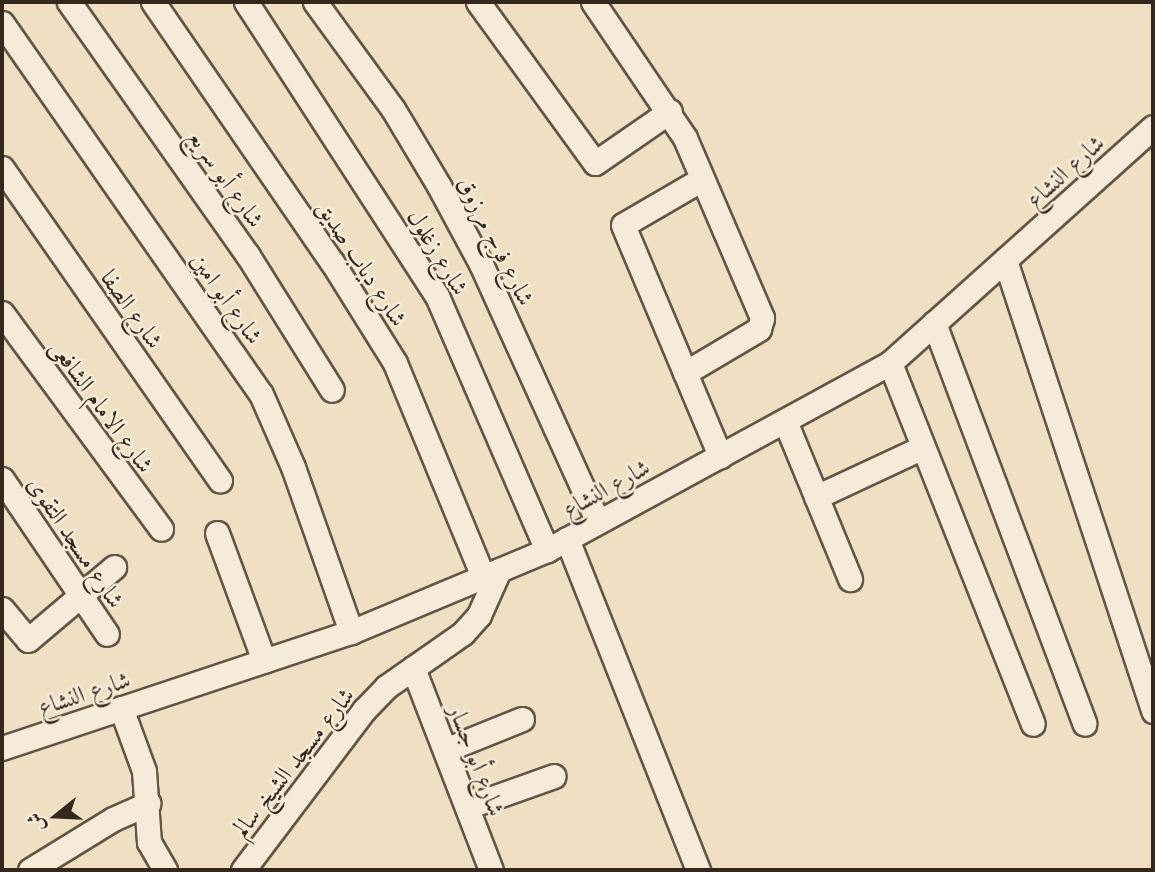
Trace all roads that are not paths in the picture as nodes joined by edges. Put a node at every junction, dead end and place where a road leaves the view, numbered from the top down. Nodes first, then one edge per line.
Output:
1 (69, 2) edge
2 (153, 2) edge
3 (246, 2) edge
4 (315, 2) edge
5 (478, 2) edge
6 (593, 2) edge
7 (2, 23) edge
8 (670, 111) junction
9 (1153, 127) edge
10 (2, 168) edge
11 (702, 178) junction
12 (1005, 260) junction
13 (2, 313) edge
14 (934, 323) junction
15 (890, 363) junction
16 (685, 373) junction
17 (332, 390) dead end
18 (785, 421) junction
19 (923, 447) junction
20 (720, 456) junction
21 (2, 479) edge
22 (220, 480) dead end
23 (816, 497) junction
24 (598, 522) junction
25 (161, 529) dead end
26 (217, 533) dead end
27 (557, 545) junction
28 (114, 567) dead end
29 (491, 574) junction
30 (850, 579) dead end
31 (82, 594) junction
32 (2, 610) edge
33 (351, 632) junction
34 (107, 634) dead end
35 (264, 661) junction
36 (413, 668) junction
37 (121, 708) junction
38 (1153, 710) edge
39 (522, 719) dead end
40 (1033, 724) dead end
41 (1085, 724) dead end
42 (2, 748) edge
43 (445, 750) junction
44 (554, 776) dead end
45 (149, 803) junction
46 (467, 807) junction
47 (30, 870) edge
48 (165, 870) edge
49 (243, 870) edge
50 (491, 870) edge
51 (698, 870) edge

1 - 17 street, شارع أبو سريع
2 - 29 street, شارع دياب صديق
3 - 27 street, شارع زغلول
4 - 24 street, شارع فرج مرزوق
5 - 8 street
6 - 8 street
7 - 33 street, شارع أبو امين
8 - 11 street
9 - 12 street, شارع النشاع
10 - 22 street, شارع الصفا
11 - 16 street
11 - 16 street
12 - 14 street, شارع النشاع
12 - 38 street
13 - 25 street, شارع الامام الشافعى
14 - 15 street, شارع النشاع
14 - 41 street
15 - 18 street, شارع النشاع
15 - 19 street
16 - 20 street
18 - 20 street, شارع النشاع
18 - 23 street
19 - 23 street
19 - 40 street
20 - 24 street, شارع النشاع
21 - 31 street, شارع مسجد التقوى
23 - 30 street
24 - 27 street, شارع النشاع
26 - 35 street
27 - 29 street, شارع النشاع
27 - 51 street, شارع زغلول
28 - 31 street
29 - 33 street, شارع النشاع
29 - 36 street, شارع مسجد الشيخ سالم
31 - 32 street
31 - 34 street, شارع مسجد التقوى
33 - 35 street, شارع النشاع
35 - 37 street, شارع النشاع
36 - 43 street, شارع أبو جسار
36 - 49 street, شارع مسجد الشيخ سالم
37 - 42 street, شارع النشاع
37 - 45 street
39 - 43 street
43 - 46 street, شارع أبو جسار
44 - 46 street
45 - 47 street
45 - 48 street
46 - 50 street, شارع أبو جسار

